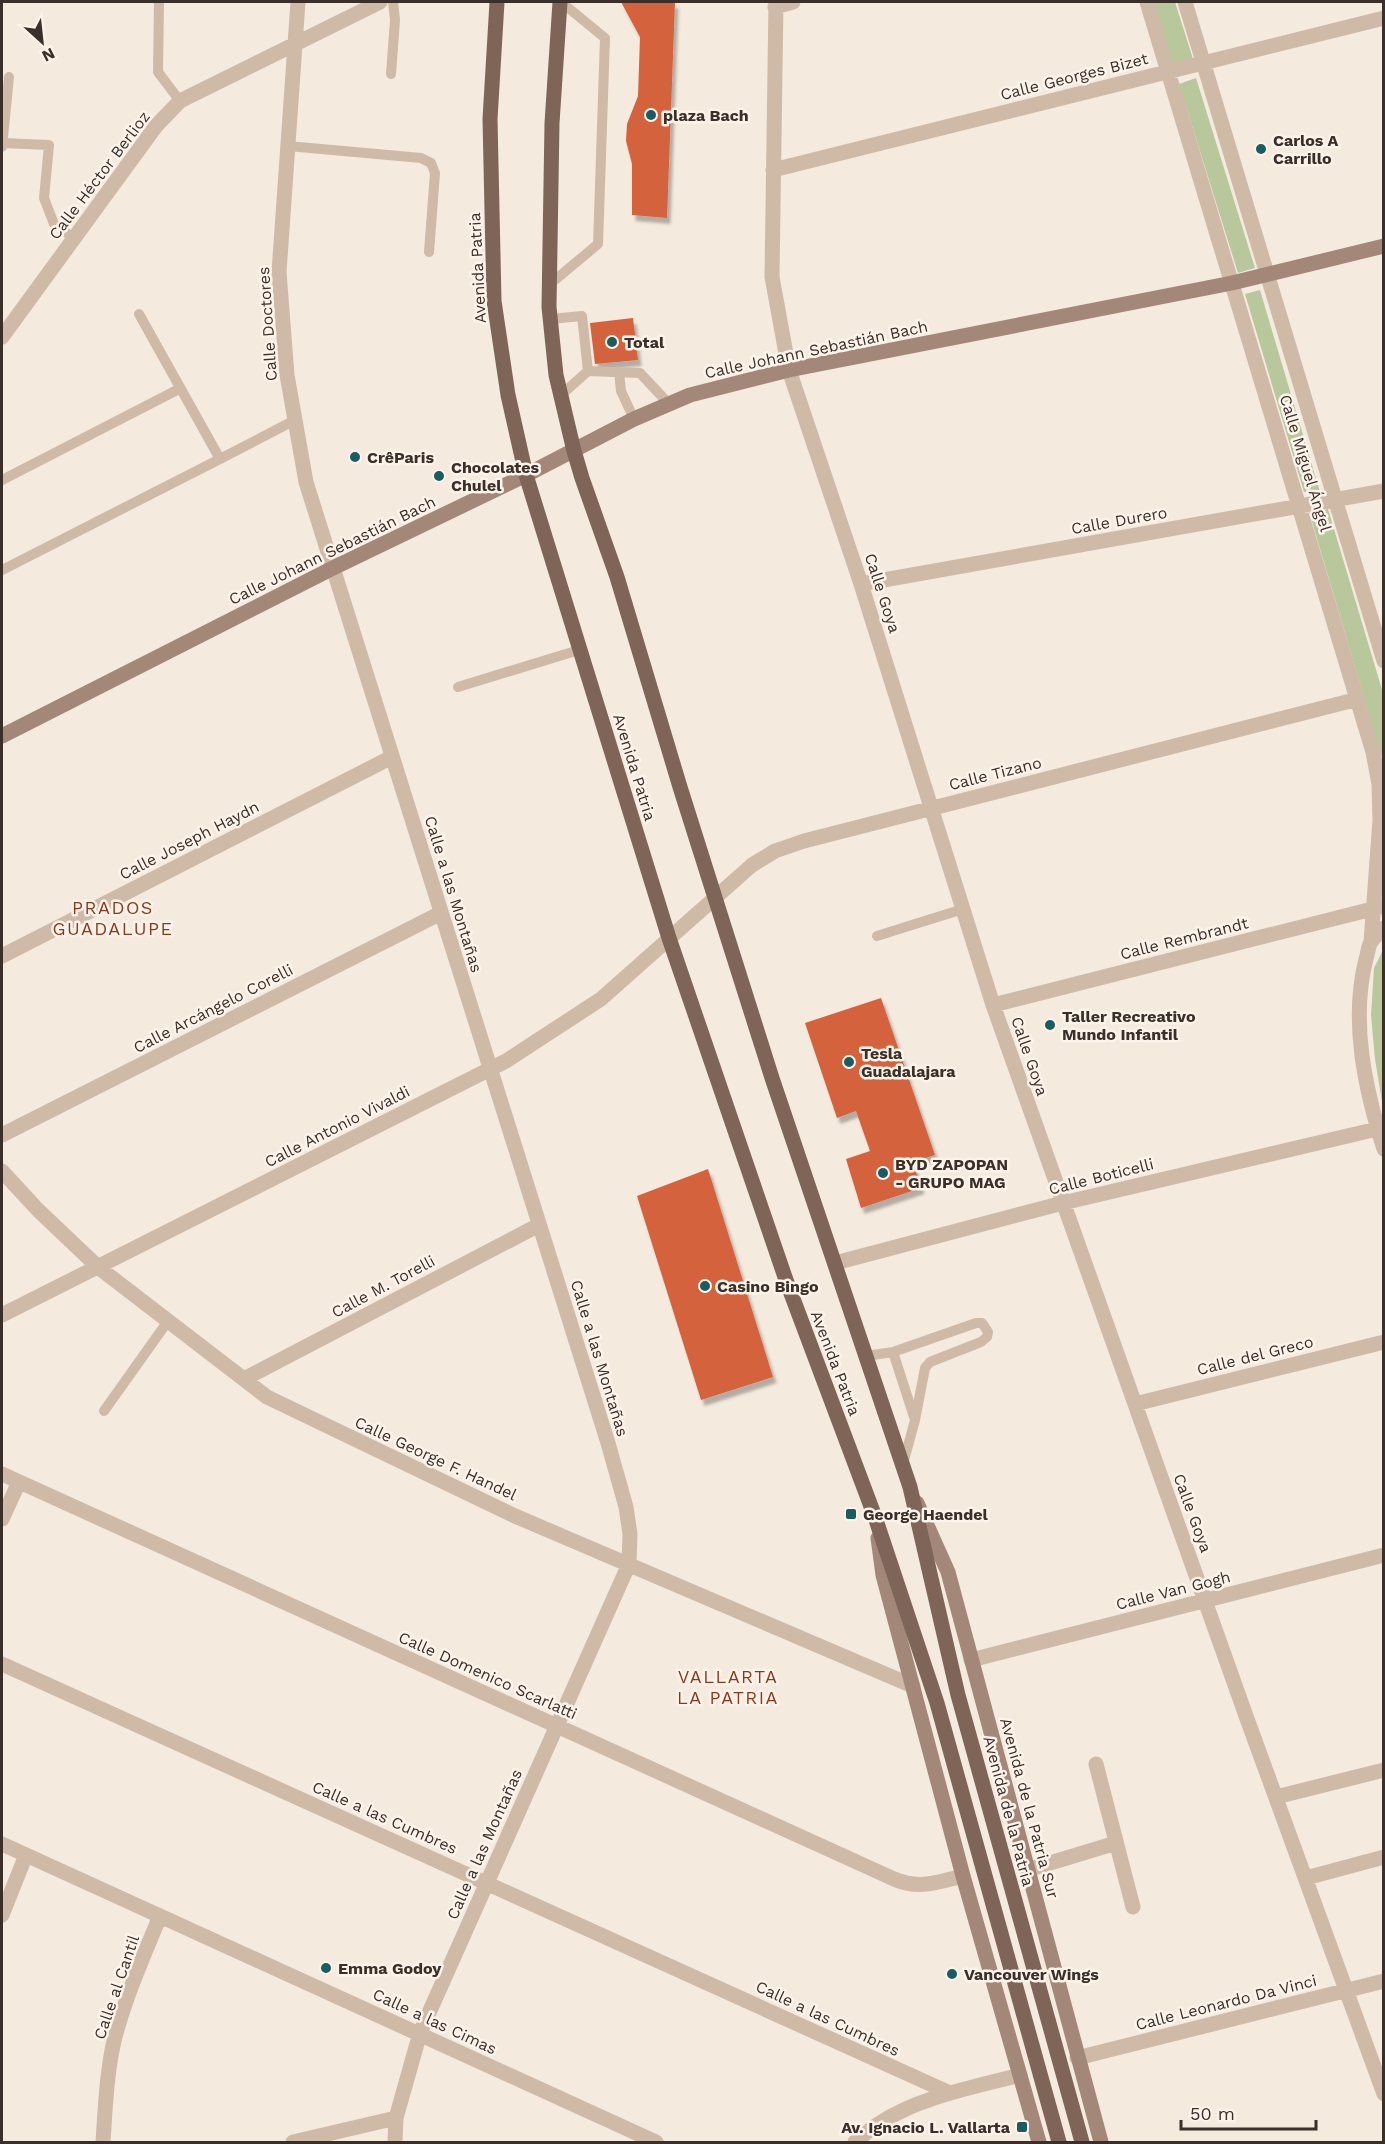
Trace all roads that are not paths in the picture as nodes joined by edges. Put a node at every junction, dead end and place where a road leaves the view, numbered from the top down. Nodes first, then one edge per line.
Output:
1 (159, 2) edge
2 (298, 2) edge
3 (380, 2) edge
4 (393, 2) edge
5 (497, 2) edge
6 (561, 2) edge
7 (793, 2) edge
8 (1147, 2) edge
9 (1185, 2) edge
10 (776, 4) edge
11 (1383, 18) edge
12 (295, 43) junction
13 (1203, 63) junction
14 (1168, 71) junction
15 (391, 74) dead end
16 (9, 77) dead end
17 (180, 102) junction
18 (2, 145) edge
19 (288, 146) junction
20 (773, 170) junction
21 (74, 238) junction
22 (1383, 246) edge
23 (429, 252) dead end
24 (1267, 275) junction
25 (1232, 284) junction
26 (549, 285) junction
27 (139, 314) dead end
28 (550, 319) junction
29 (2, 337) edge
30 (789, 370) junction
31 (588, 371) junction
32 (619, 372) junction
33 (179, 388) junction
34 (561, 395) junction
35 (669, 404) junction
36 (634, 419) junction
37 (295, 420) junction
38 (574, 451) junction
39 (220, 459) junction
40 (526, 476) junction
41 (2, 480) edge
42 (1383, 491) edge
43 (1335, 500) junction
44 (1300, 506) junction
45 (333, 567) junction
46 (2, 570) edge
47 (861, 584) junction
48 (579, 650) junction
49 (1383, 661) edge
50 (459, 687) dead end
51 (1358, 699) junction
52 (2, 736) edge
53 (392, 757) junction
54 (932, 808) junction
55 (715, 898) junction
56 (1378, 908) edge
57 (963, 909) junction
58 (441, 913) junction
59 (1383, 928) edge
60 (877, 936) dead end
61 (669, 938) junction
62 (1371, 942) junction
63 (2, 956) edge
64 (993, 1005) junction
65 (490, 1069) junction
66 (1377, 1128) junction
67 (2, 1135) edge
68 (1383, 1149) edge
69 (2, 1170) edge
70 (1063, 1203) junction
71 (539, 1225) junction
72 (835, 1263) junction
73 (98, 1267) junction
74 (2, 1315) edge
75 (168, 1321) junction
76 (1383, 1342) edge
77 (893, 1352) junction
78 (866, 1356) junction
79 (244, 1379) junction
80 (1135, 1404) junction
81 (104, 1411) dead end
82 (915, 1420) junction
83 (903, 1465) junction
84 (2, 1474) edge
85 (19, 1482) junction
86 (910, 1487) junction
87 (875, 1517) junction
88 (2, 1519) edge
89 (1383, 1555) edge
90 (629, 1564) junction
91 (1205, 1600) junction
92 (971, 1660) junction
93 (2, 1664) edge
94 (913, 1686) junction
95 (557, 1726) junction
96 (1096, 1764) dead end
97 (1383, 1770) edge
98 (1276, 1797) junction
99 (1116, 1843) junction
100 (2, 1844) edge
101 (26, 1855) junction
102 (1383, 1857) edge
103 (1027, 1870) junction
104 (963, 1876) junction
105 (1306, 1878) junction
106 (487, 1882) junction
107 (1133, 1907) dead end
108 (2, 1915) edge
109 (160, 1916) junction
110 (1383, 1981) edge
111 (1347, 1990) junction
112 (420, 2033) junction
113 (1077, 2058) junction
114 (1020, 2075) junction
115 (950, 2093) junction
116 (1383, 2094) edge
117 (396, 2118) junction
118 (103, 2142) edge
119 (293, 2142) edge
120 (395, 2142) edge
121 (656, 2142) edge
122 (855, 2142) edge
123 (1039, 2142) edge
124 (1059, 2142) edge
125 (1082, 2142) edge
126 (1101, 2142) edge

1 - 17 lane
2 - 12 street, Calle Doctores
3 - 12 street, Calle Héctor Berlioz
4 - 15 lane
5 - 40 main road, Avenida Patria
6 - 26 main road, Avenida Patria
6 - 26 lane
7 - 10 street
8 - 14 street, Calle Miguel Ángel
9 - 13 street, Calle Miguel Ángel
10 - 20 street, Calle Goya
11 - 13 street, Calle Georges Bizet
12 - 17 street, Calle Héctor Berlioz
12 - 19 street, Calle Doctores
13 - 14 street, Calle Georges Bizet
13 - 24 street, Calle Miguel Ángel
14 - 20 street, Calle Georges Bizet
14 - 25 street, Calle Miguel Ángel
16 - 18 lane
17 - 21 street, Calle Héctor Berlioz
18 - 21 lane
19 - 23 lane
19 - 37 street, Calle Doctores
20 - 30 street, Calle Goya
21 - 29 street, Calle Héctor Berlioz
22 - 24 street, Calle Johann Sebastián Bach
24 - 25 street, Calle Johann Sebastián Bach
24 - 43 street, Calle Miguel Ángel
25 - 30 street, Calle Johann Sebastián Bach
25 - 44 street, Calle Miguel Ángel
26 - 28 main road, Avenida Patria
27 - 33 lane
28 - 31 lane
28 - 34 main road, Avenida Patria
30 - 35 street, Calle Johann Sebastián Bach
30 - 47 street, Calle Goya
31 - 32 lane
31 - 34 lane
32 - 35 lane
32 - 36 lane
33 - 39 lane
33 - 41 lane
34 - 38 main road, Avenida Patria
35 - 36 street, Calle Johann Sebastián Bach
36 - 38 street, Calle Johann Sebastián Bach
37 - 39 lane
37 - 45 street, Calle Doctores
38 - 40 street, Calle Johann Sebastián Bach
38 - 55 main road, Avenida Patria
39 - 46 lane
40 - 45 street, Calle Johann Sebastián Bach
40 - 48 main road, Avenida Patria
42 - 43 street, Calle Durero
43 - 44 street, Calle Durero
43 - 49 street, Calle Miguel Ángel
44 - 47 street, Calle Durero
44 - 51 street, Calle Miguel Ángel
45 - 52 street, Calle Johann Sebastián Bach
45 - 53 street, Calle a las Montañas
47 - 54 street, Calle Goya
48 - 50 lane
48 - 61 main road, Avenida Patria
51 - 54 street, Calle Tizano
51 - 56 street, Calle Miguel Ángel
53 - 58 street, Calle a las Montañas
53 - 63 street, Calle Joseph Haydn
54 - 55 street, Calle Tizano
54 - 57 street, Calle Goya
55 - 61 street, Calle Tizano
55 - 72 main road, Avenida Patria
56 - 62 street, Calle Miguel Ángel
56 - 64 street, Calle Rembrandt
57 - 60 lane
57 - 64 street, Calle Goya
58 - 65 street, Calle a las Montañas
58 - 67 street, Calle Arcángelo Corelli
59 - 62 street, Calle Miguel Ángel
61 - 65 street, Calle Antonio Vivaldi
61 - 87 main road, Avenida Patria
62 - 66 street, Calle Miguel Ángel
64 - 70 street, Calle Goya
65 - 71 street, Calle a las Montañas
65 - 73 street, Calle Antonio Vivaldi
66 - 68 street, Calle Miguel Ángel
66 - 70 street, Calle Boticelli
69 - 73 street, Calle George F. Handel
70 - 72 street, Calle Boticelli
70 - 80 street, Calle Goya
71 - 79 street, Calle M. Torelli
71 - 90 street, Calle a las Montañas
72 - 78 main road, Avenida Patria
73 - 74 street, Calle Antonio Vivaldi
73 - 75 street, Calle George F. Handel
75 - 79 street, Calle George F. Handel
75 - 81 lane
76 - 80 street, Calle del Greco
77 - 78 lane
77 - 82 lane
77 - 82 lane
78 - 83 main road, Avenida Patria
79 - 90 street, Calle George F. Handel
80 - 91 street, Calle Goya
82 - 83 lane
83 - 86 main road, Avenida Patria
84 - 85 street, Calle Domenico Scarlatti
85 - 88 street
85 - 95 street, Calle Domenico Scarlatti
86 - 92 street, Avenida de la Patria Sur
86 - 125 main road, Avenida de la Patria
87 - 94 street
87 - 124 main road
89 - 91 street, Calle Van Gogh
90 - 94 street, Calle George F. Handel
90 - 95 street, Calle a las Montañas
91 - 92 street, Calle Van Gogh
91 - 98 street, Calle Goya
92 - 103 street, Avenida de la Patria Sur
93 - 106 street, Calle a las Cumbres
94 - 104 street
95 - 104 street, Calle Domenico Scarlatti
95 - 106 street, Calle a las Montañas
96 - 99 street
97 - 98 street
98 - 105 street, Calle Goya
99 - 103 street
99 - 107 street
100 - 101 street, Calle a las Cimas
101 - 108 street
101 - 109 street, Calle a las Cimas
102 - 105 street
103 - 113 street, Avenida de la Patria Sur
104 - 114 street
105 - 111 street, Calle Goya
106 - 112 street, Calle a las Montañas
106 - 115 street, Calle a las Cumbres
109 - 112 street, Calle a las Cimas
109 - 118 street, Calle al Cantil
110 - 111 street, Calle Leonardo Da Vinci
111 - 113 street, Calle Leonardo Da Vinci
111 - 116 street, Calle Goya
112 - 117 street, Calle a las Montañas
112 - 121 street, Calle a las Cimas
113 - 126 street, Avenida de la Patria Sur
114 - 115 street
114 - 123 street
115 - 122 street
117 - 119 street
117 - 120 street, Calle a las Montañas

